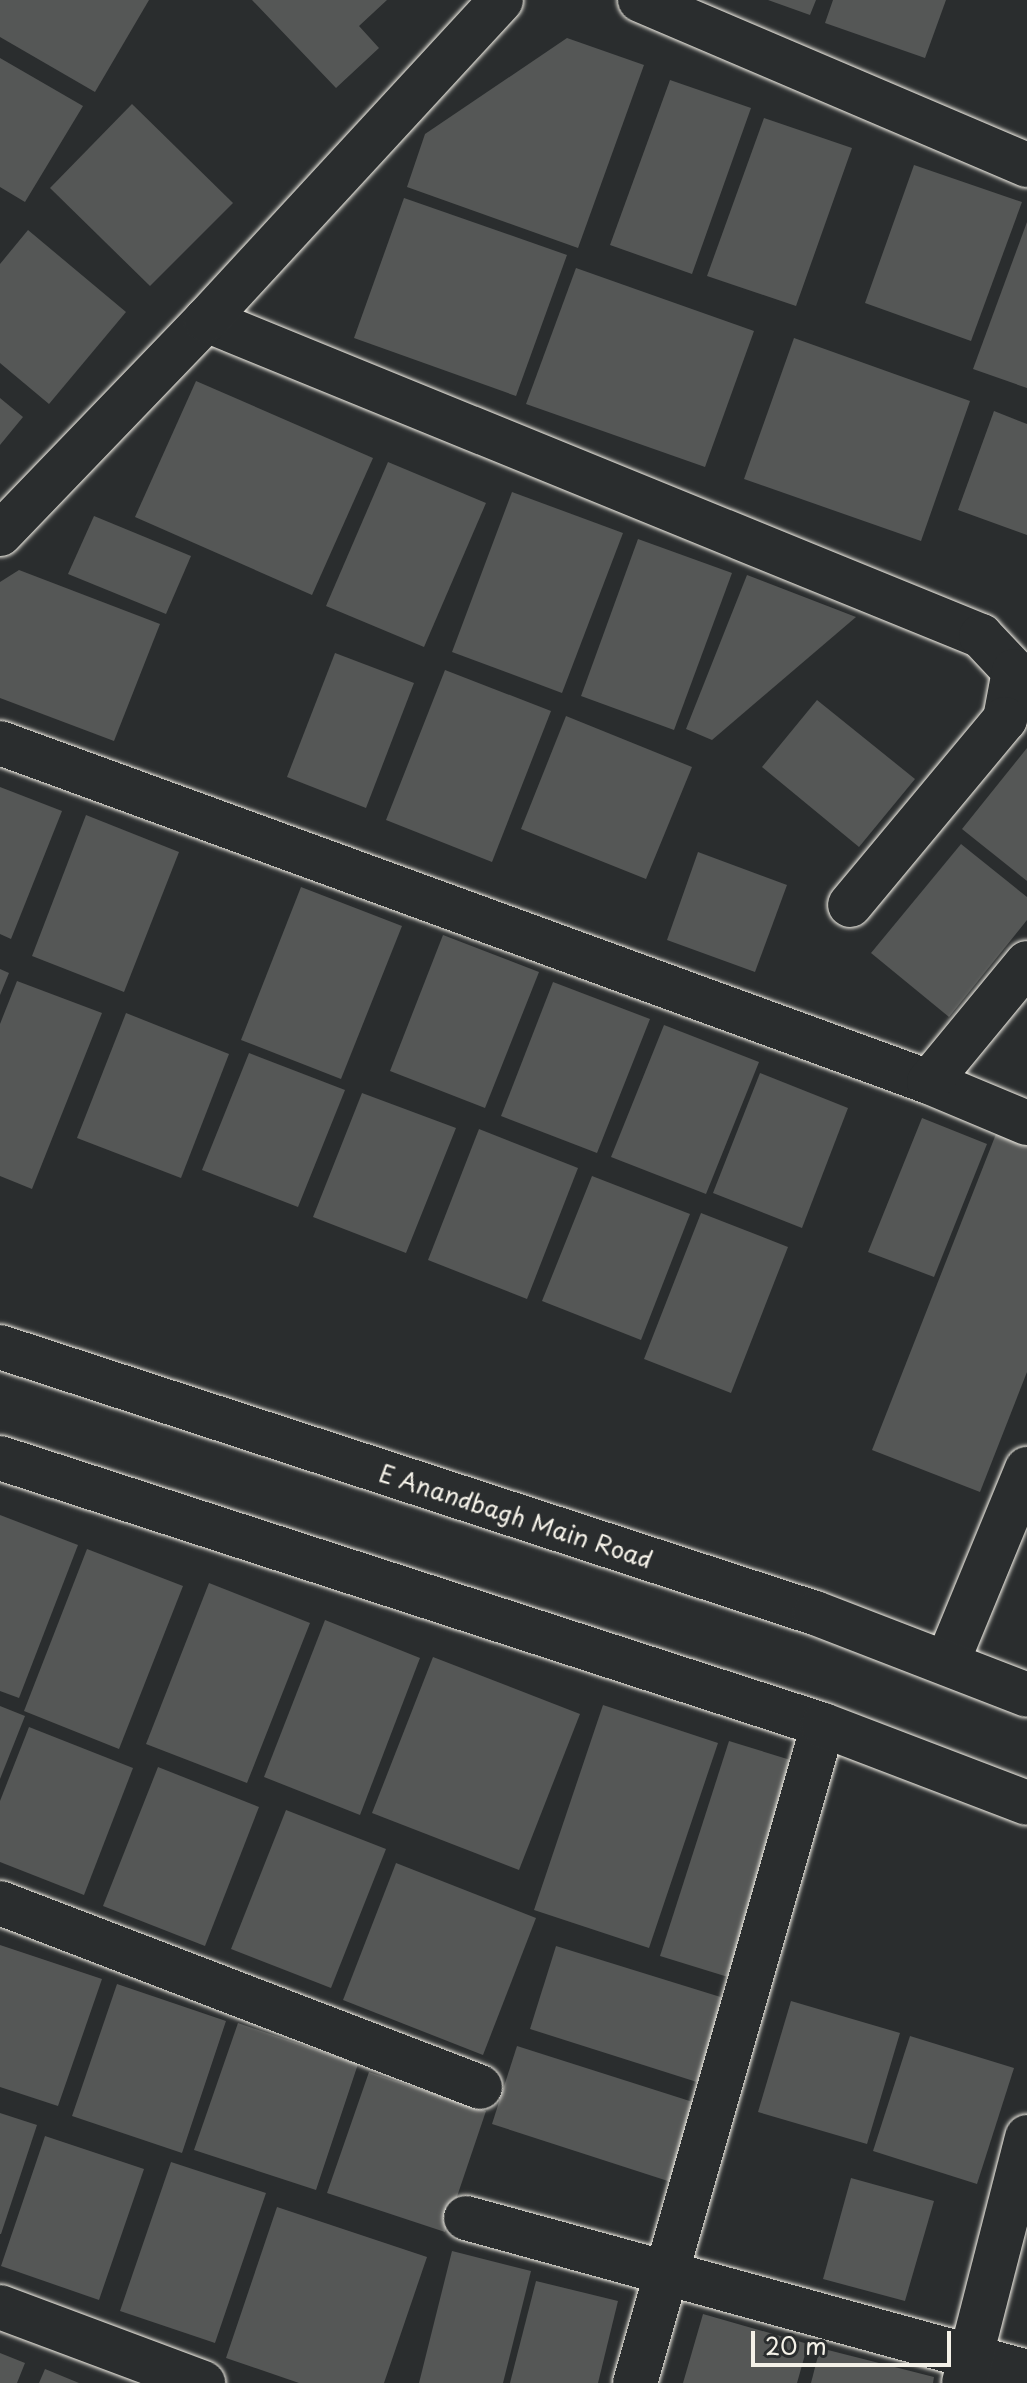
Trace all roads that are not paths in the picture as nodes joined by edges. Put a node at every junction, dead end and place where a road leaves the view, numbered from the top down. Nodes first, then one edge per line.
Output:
1 (501, 0) edge
2 (640, 0) edge
3 (1027, 165) edge
4 (206, 320) junction
5 (0, 534) edge
6 (0, 743) edge
7 (850, 905) dead end
8 (1027, 963) edge
9 (929, 1082) junction
10 (1027, 1123) edge
11 (0, 1347) edge
12 (0, 1458) edge
13 (1027, 1469) edge
14 (947, 1663) junction
15 (1027, 1695) edge
16 (823, 1725) junction
17 (1027, 1803) edge
18 (0, 1903) edge
19 (480, 2087) dead end
20 (1027, 2137) edge
21 (466, 2218) dead end
22 (664, 2272) junction
23 (0, 2307) edge
24 (968, 2370) edge
25 (1027, 2372) edge
26 (203, 2383) edge
27 (635, 2383) edge

1 - 4 street
2 - 3 street
4 - 5 street
4 - 7 street
6 - 9 street
8 - 9 street
9 - 10 street
11 - 14 street, E Anandbagh Main Road
12 - 16 street
13 - 14 street
14 - 15 street, E Anandbagh Main Road
16 - 17 street
16 - 22 street
18 - 19 street
20 - 24 street
21 - 22 street
22 - 24 street
22 - 27 street
23 - 26 street
24 - 25 street

